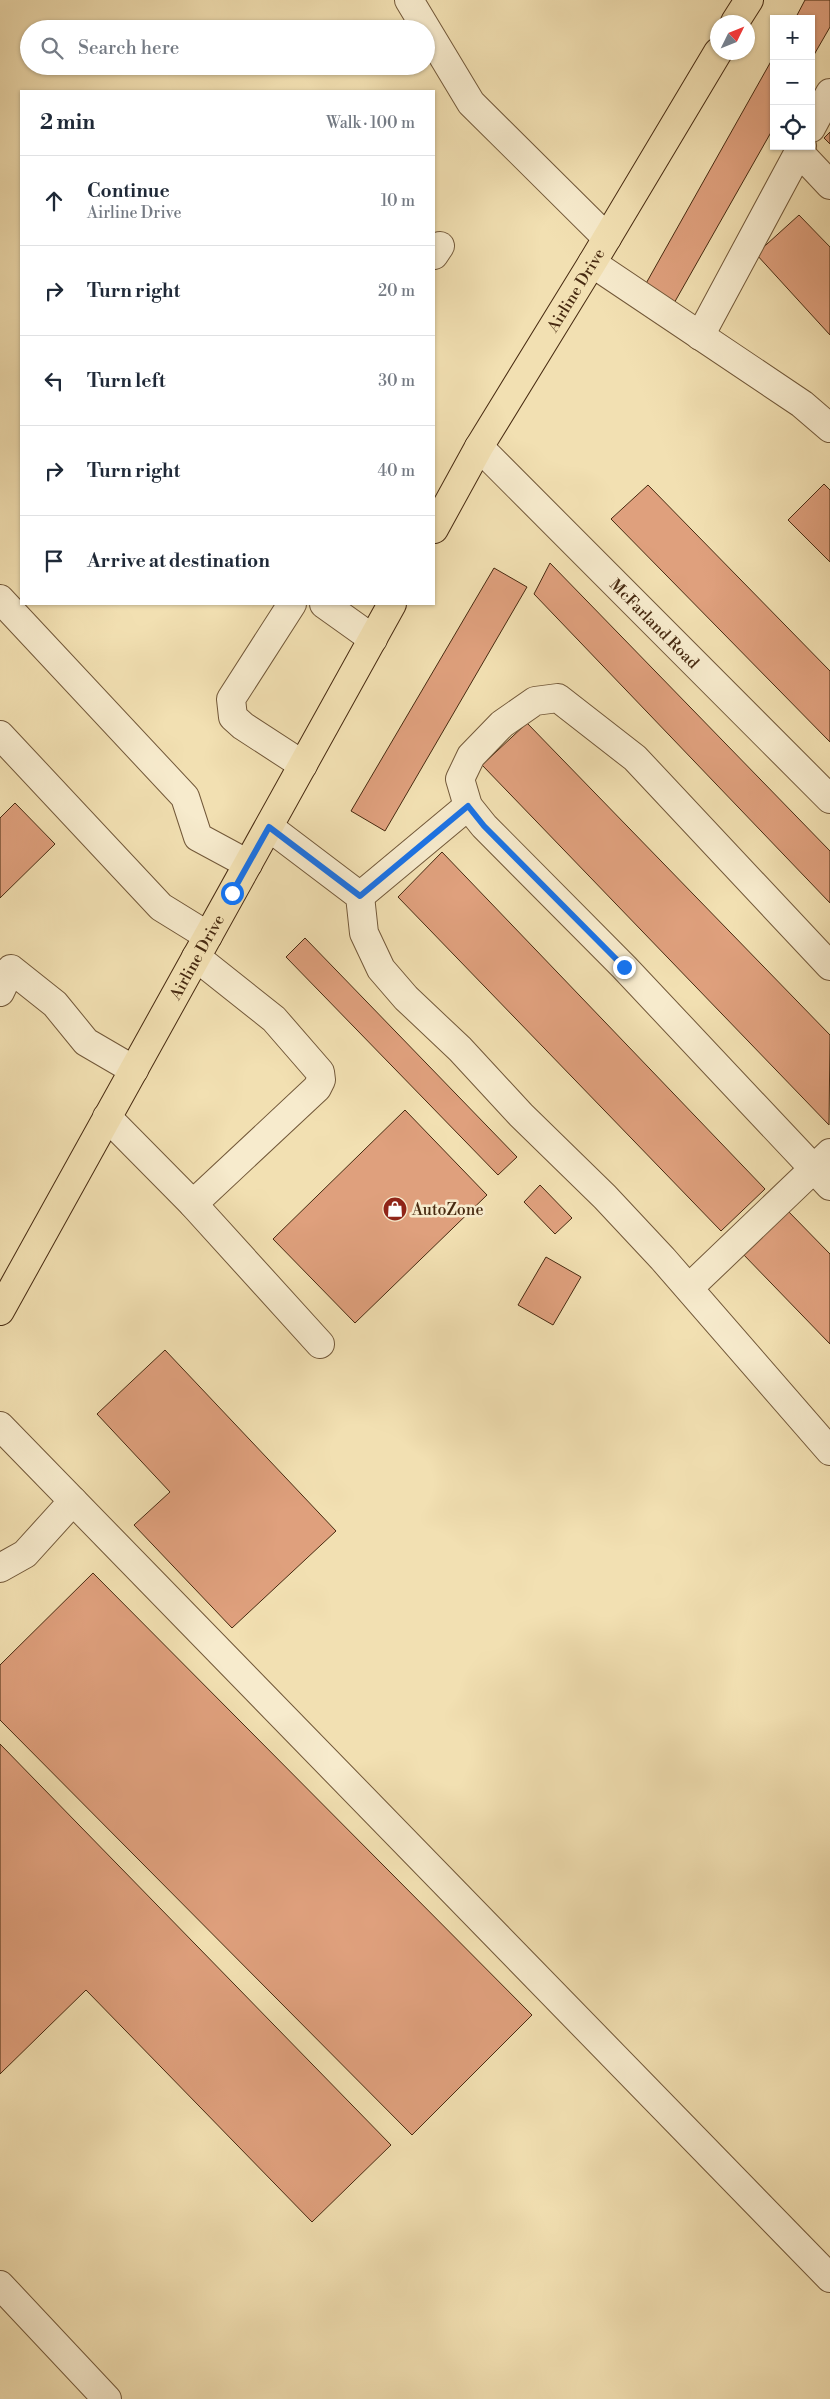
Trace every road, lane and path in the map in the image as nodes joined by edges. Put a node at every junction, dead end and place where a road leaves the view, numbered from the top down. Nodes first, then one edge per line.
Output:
1 (409, 0) edge
2 (749, 0) edge
3 (739, 15) edge
4 (421, 20) edge
5 (435, 43) edge
6 (713, 60) edge
7 (830, 93) edge
8 (815, 121) edge
9 (799, 150) edge
10 (801, 150) edge
11 (830, 185) edge
12 (607, 238) junction
13 (592, 263) junction
14 (700, 336) junction
15 (830, 428) edge
16 (479, 447) junction
17 (435, 527) edge
18 (0, 599) edge
19 (291, 605) edge
20 (325, 605) edge
21 (391, 605) edge
22 (373, 638) junction
23 (0, 734) edge
24 (302, 765) junction
25 (830, 798) edge
26 (468, 806) junction
27 (269, 827) junction
28 (248, 864) junction
29 (360, 896) junction
30 (202, 946) junction
31 (830, 966) edge
32 (0, 992) edge
33 (134, 1070) junction
34 (107, 1117) junction
35 (825, 1169) edge
36 (193, 1204) junction
37 (689, 1288) junction
38 (0, 1311) edge
39 (320, 1344) dead end
40 (0, 1426) edge
41 (830, 1451) edge
42 (74, 1501) junction
43 (0, 1568) edge
44 (830, 2278) edge
45 (0, 2285) edge
46 (107, 2399) edge

1 - 4 street
2 - 3 main road
5 - 12 street
6 - 12 main road, Airline Drive
7 - 8 street
9 - 14 street
10 - 11 street
12 - 13 main road, Airline Drive
13 - 14 street
13 - 16 main road, Airline Drive
14 - 15 street
16 - 17 main road, Airline Drive
16 - 25 street, McFarland Road
18 - 28 street
19 - 24 street
20 - 22 street
21 - 22 main road, Airline Drive
22 - 24 main road, Airline Drive
23 - 30 street
24 - 27 main road, Airline Drive
26 - 29 street
26 - 31 street
26 - 35 street
27 - 28 main road, Airline Drive
27 - 29 street
28 - 30 main road, Airline Drive
29 - 37 street
30 - 33 main road, Airline Drive
30 - 36 street
32 - 33 street
33 - 34 main road, Airline Drive
34 - 36 street
34 - 38 main road, Airline Drive
35 - 37 street
36 - 39 street
37 - 41 street
40 - 42 street
42 - 43 street
42 - 44 street
45 - 46 street

